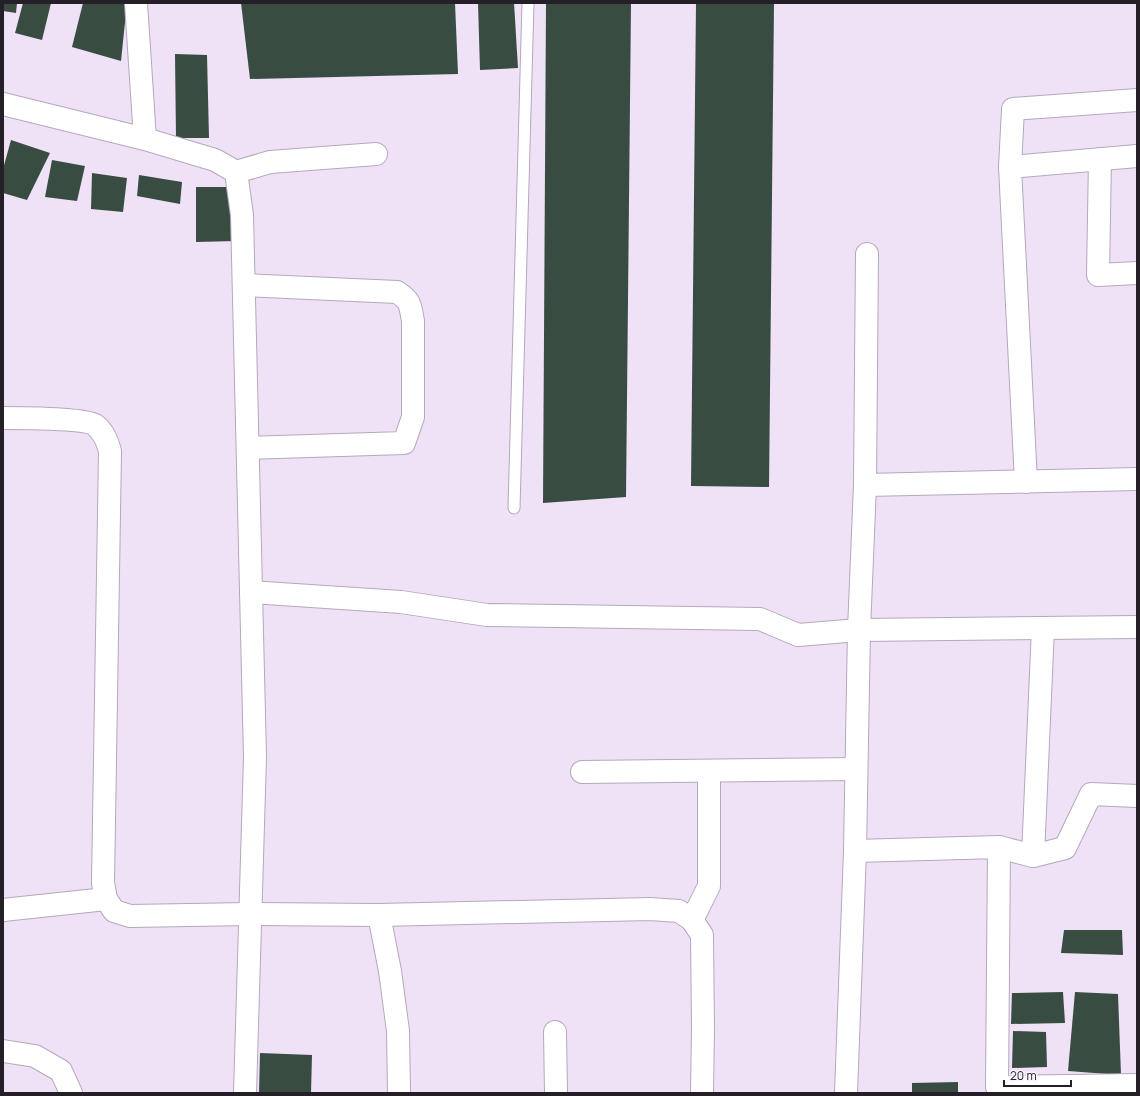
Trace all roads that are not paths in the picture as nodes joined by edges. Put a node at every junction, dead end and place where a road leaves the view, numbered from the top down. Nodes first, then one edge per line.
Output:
1 (136, 3) edge
2 (528, 3) edge
3 (1137, 100) edge
4 (3, 104) edge
5 (145, 139) junction
6 (376, 154) dead end
7 (1137, 156) edge
8 (1100, 159) junction
9 (1010, 167) junction
10 (236, 172) junction
11 (867, 254) dead end
12 (1137, 273) edge
13 (244, 285) junction
14 (3, 418) edge
15 (248, 448) junction
16 (1137, 479) edge
17 (1026, 482) junction
18 (865, 485) junction
19 (514, 508) dead end
20 (251, 592) junction
21 (1137, 627) edge
22 (1043, 628) junction
23 (859, 630) junction
24 (856, 769) junction
25 (709, 771) junction
26 (582, 772) dead end
27 (1137, 796) edge
28 (999, 848) junction
29 (855, 851) junction
30 (1033, 856) junction
31 (106, 899) junction
32 (3, 910) edge
33 (249, 914) junction
34 (379, 914) junction
35 (692, 920) junction
36 (555, 1032) dead end
37 (3, 1051) edge
38 (1137, 1085) edge
39 (71, 1093) edge
40 (245, 1093) edge
41 (399, 1093) edge
42 (556, 1093) edge
43 (702, 1093) edge
44 (846, 1093) edge

1 - 5 street
2 - 19 lane
3 - 9 street
4 - 5 street
5 - 10 street
6 - 10 street
7 - 8 street
8 - 9 street
8 - 12 street
9 - 17 street
10 - 13 street
11 - 18 street
13 - 15 street
13 - 15 street
14 - 31 street
15 - 20 street
16 - 17 street
17 - 18 street
18 - 23 street
20 - 23 street
20 - 33 street
21 - 22 street
22 - 23 street
22 - 30 street
23 - 24 street
24 - 25 street
24 - 29 street
25 - 26 street
25 - 35 street
27 - 30 street
28 - 29 street
28 - 30 street
28 - 38 street
29 - 44 street
31 - 32 street
31 - 33 street
33 - 34 street
33 - 40 street
34 - 35 street
34 - 41 street
35 - 43 street
36 - 42 street
37 - 39 street

